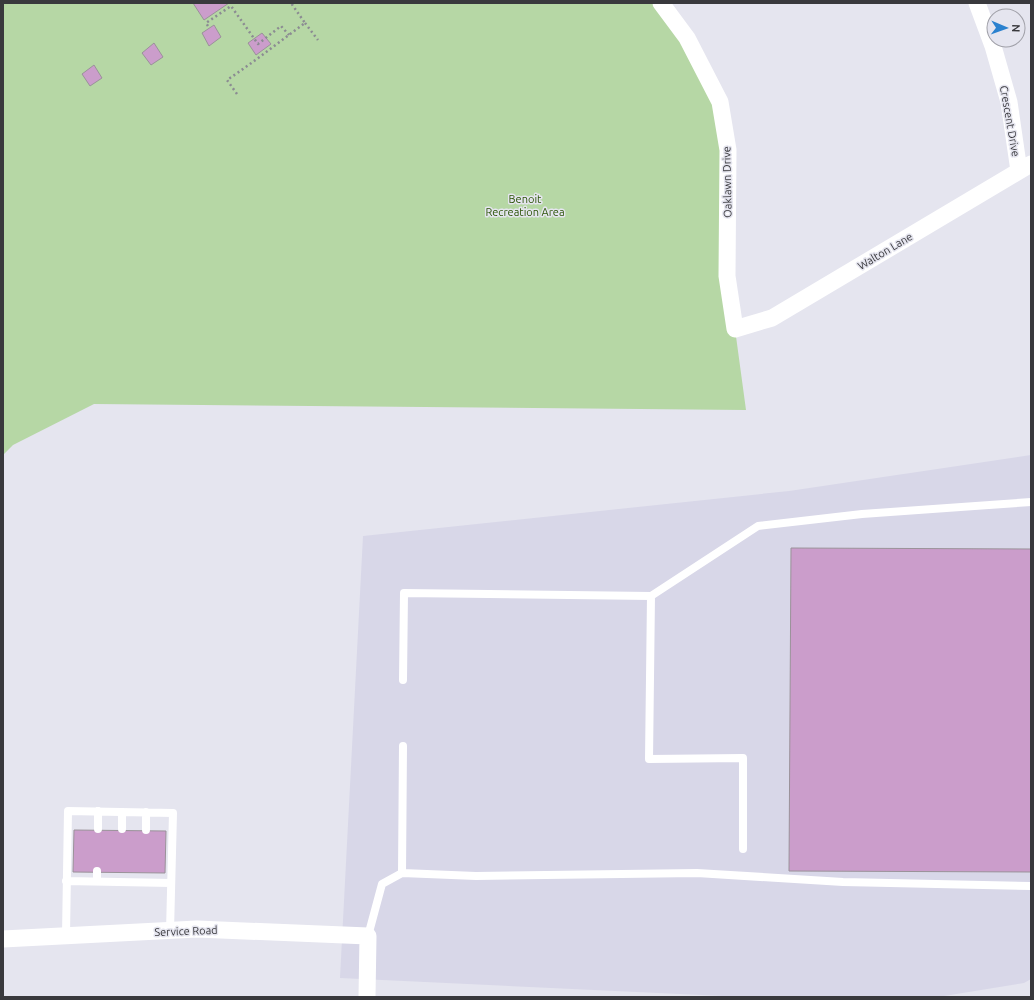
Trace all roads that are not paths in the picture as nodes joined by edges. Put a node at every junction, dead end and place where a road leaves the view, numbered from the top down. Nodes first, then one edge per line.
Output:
1 (661, 3) edge
2 (977, 3) edge
3 (1025, 168) edge
4 (735, 329) joint
5 (1031, 502) edge
6 (651, 596) junction
7 (403, 680) dead end
8 (403, 746) dead end
9 (98, 811) junction
10 (122, 812) junction
11 (146, 812) junction
12 (98, 829) dead end
13 (122, 830) dead end
14 (146, 830) dead end
15 (743, 850) dead end
16 (97, 871) dead end
17 (122, 873) dead end
18 (145, 873) dead end
19 (402, 874) junction
20 (66, 881) junction
21 (97, 881) junction
22 (122, 882) junction
23 (145, 882) junction
24 (171, 883) junction
25 (1031, 886) edge
26 (170, 931) junction
27 (66, 935) junction
28 (368, 936) junction
29 (9, 939) edge
30 (367, 997) edge

1 - 4 street, Oaklawn Drive
2 - 3 street, Crescent Drive
3 - 4 street, Walton Lane
5 - 6 lane
6 - 7 lane
6 - 15 lane
8 - 19 lane
9 - 10 lane
9 - 12 lane
9 - 20 lane
10 - 11 lane
10 - 13 lane
11 - 14 lane
11 - 24 lane
16 - 21 lane
17 - 22 lane
18 - 23 lane
19 - 25 lane
19 - 28 lane
20 - 21 lane
20 - 27 lane
21 - 22 lane
22 - 23 lane
23 - 24 lane
24 - 26 lane
26 - 27 street, Service Road
26 - 28 street, Service Road
27 - 29 street, Service Road
28 - 30 street

